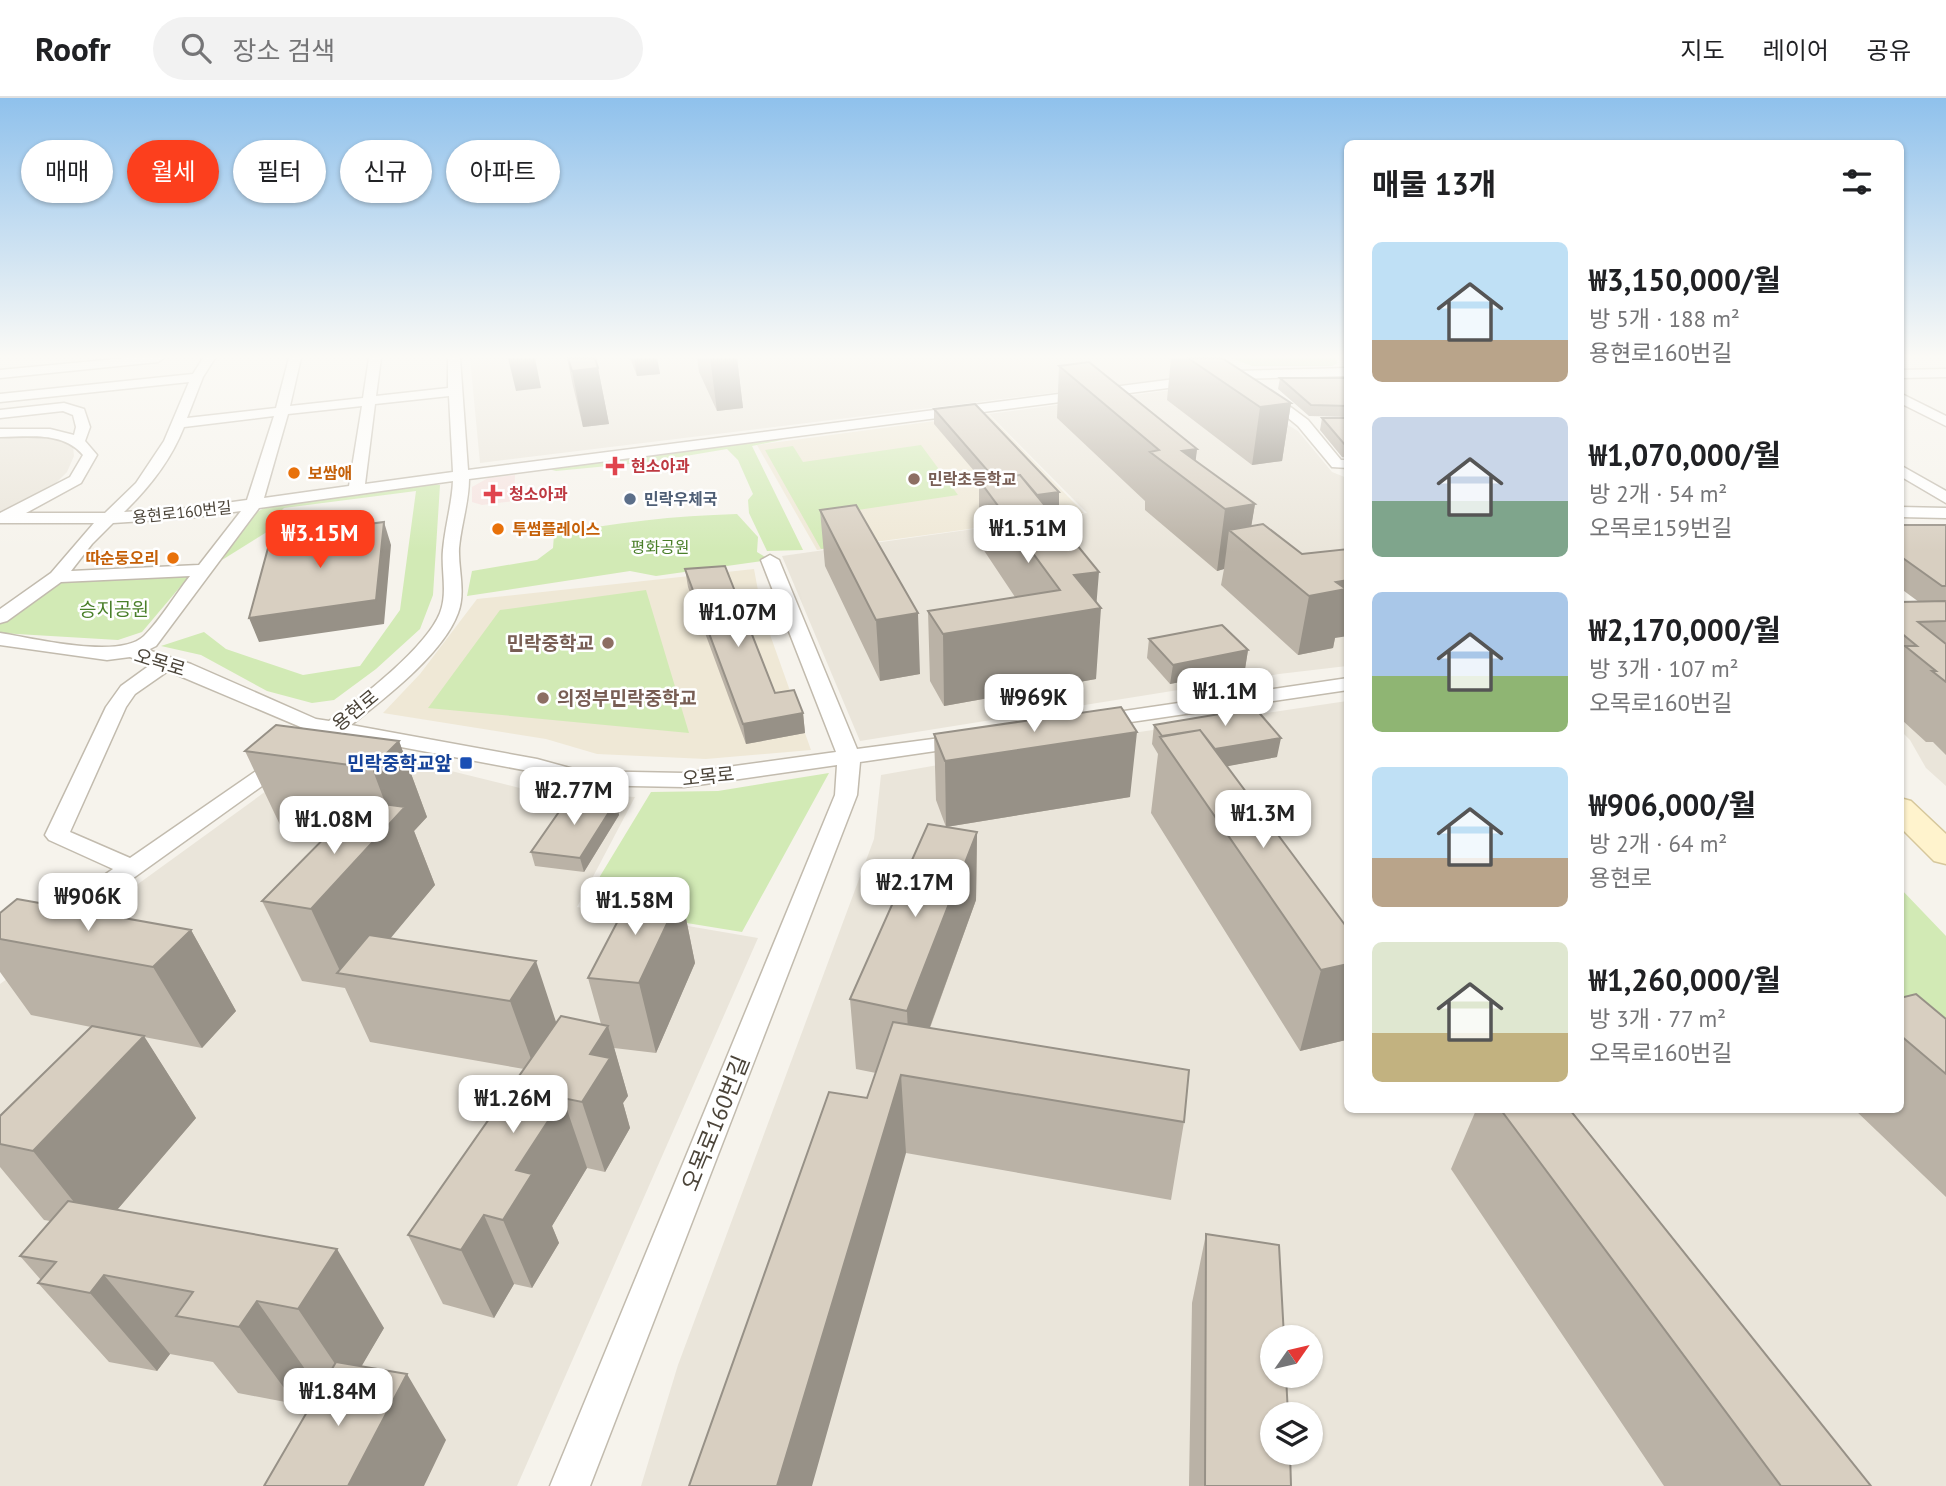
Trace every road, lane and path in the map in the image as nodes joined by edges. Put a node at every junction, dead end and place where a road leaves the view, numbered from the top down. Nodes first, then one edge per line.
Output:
1 (84, 423) edge
2 (179, 423) edge
3 (278, 423) edge
4 (367, 423) edge
5 (457, 423) edge
6 (852, 423) edge
7 (1303, 423) joint
8 (1325, 423) edge
9 (0, 433) edge
10 (78, 441) junction
11 (1342, 464) edge
12 (1904, 472) edge
13 (461, 476) junction
14 (356, 491) junction
15 (1946, 498) edge
16 (254, 504) junction
17 (1904, 512) edge
18 (1946, 513) edge
19 (111, 518) junction
20 (0, 519) edge
21 (769, 560) dead end
22 (204, 570) junction
23 (57, 577) junction
24 (0, 617) edge
25 (0, 639) edge
26 (132, 651) junction
27 (165, 664) junction
28 (1344, 685) edge
29 (1079, 724) edge
30 (335, 727) junction
31 (985, 738) edge
32 (849, 757) junction
33 (1904, 812) edge
34 (1946, 853) edge
35 (132, 868) junction
36 (0, 960) edge
37 (570, 1486) edge

1 - 10 street
2 - 19 street
3 - 16 street
4 - 14 street
5 - 13 street, 용현로
6 - 13 street, 용현로160번길
7 - 8 street
7 - 11 street
9 - 10 street
10 - 20 street
12 - 15 street
13 - 14 street, 용현로160번길
13 - 30 street, 용현로
14 - 16 street, 용현로160번길
16 - 19 street, 용현로160번길
16 - 22 street
17 - 18 street
19 - 20 street, 용현로160번길
19 - 23 street
21 - 32 street
22 - 23 street
22 - 26 street
23 - 24 street
25 - 26 street, 오목로
26 - 27 street, 오목로
27 - 30 street, 오목로
27 - 35 street
28 - 29 street
30 - 32 street, 오목로
30 - 35 street, 용현로
31 - 32 street, 오목로
32 - 37 street, 오목로160번길
33 - 34 main road
35 - 36 street, 용현로

